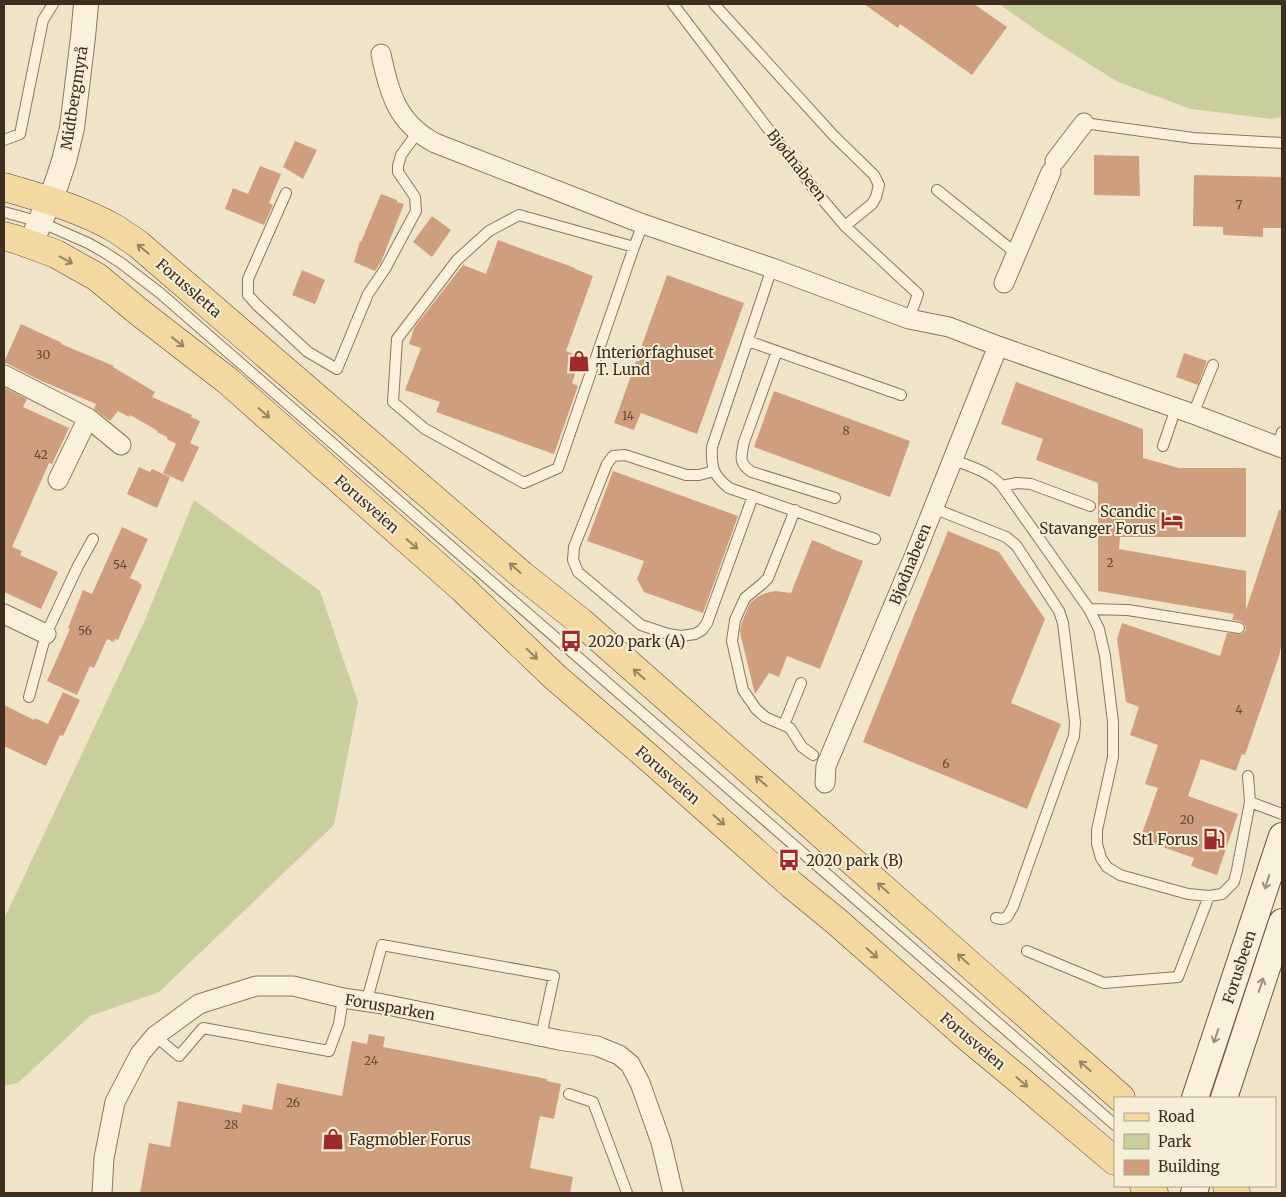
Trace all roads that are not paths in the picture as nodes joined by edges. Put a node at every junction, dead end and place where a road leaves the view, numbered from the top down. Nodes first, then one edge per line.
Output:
1 (53, 4) edge
2 (86, 4) edge
3 (673, 4) edge
4 (714, 4) edge
5 (381, 54) dead end
6 (1084, 123) joint
7 (418, 132) junction
8 (4, 140) edge
9 (1282, 143) edge
10 (4, 187) edge
11 (937, 190) dead end
12 (286, 193) dead end
13 (4, 212) edge
14 (40, 222) junction
15 (643, 224) junction
16 (846, 226) junction
17 (4, 236) edge
18 (634, 247) junction
19 (1017, 254) junction
20 (772, 268) junction
21 (1004, 283) dead end
22 (910, 319) junction
23 (748, 341) junction
24 (998, 346) junction
25 (777, 351) junction
26 (1212, 365) dead end
27 (4, 375) edge
28 (228, 381) joint
29 (901, 395) dead end
30 (1184, 411) junction
31 (88, 418) junction
32 (1281, 442) edge
33 (121, 444) dead end
34 (1163, 446) dead end
35 (952, 459) junction
36 (714, 471) junction
37 (58, 480) dead end
38 (1002, 486) junction
39 (753, 496) junction
40 (835, 498) dead end
41 (1090, 506) dead end
42 (933, 508) junction
43 (795, 510) junction
44 (94, 539) dead end
45 (875, 539) dead end
46 (1089, 609) junction
47 (4, 614) edge
48 (1239, 628) dead end
49 (46, 634) junction
50 (801, 683) dead end
51 (29, 697) dead end
52 (784, 725) junction
53 (813, 755) dead end
54 (1248, 776) dead end
55 (826, 782) dead end
56 (1250, 802) junction
57 (1282, 814) edge
58 (1282, 836) edge
59 (1209, 896) junction
60 (996, 918) dead end
61 (1282, 922) edge
62 (1026, 950) dead end
63 (343, 998) junction
64 (366, 1002) junction
65 (155, 1036) junction
66 (541, 1036) junction
67 (569, 1094) dead end
68 (1121, 1097) edge
69 (1195, 1097) edge
70 (1224, 1097) edge
71 (1114, 1124) edge
72 (1114, 1160) edge
73 (1186, 1190) edge
74 (102, 1193) edge
75 (627, 1193) edge
76 (672, 1193) edge
77 (1161, 1193) edge

1 - 8 lane
2 - 14 street, Midtbergmyrå
3 - 16 lane, Bjødnabeen
4 - 16 lane
5 - 7 street
6 - 9 lane
6 - 19 street
7 - 12 lane
7 - 15 street
10 - 14 main road, Forussletta
11 - 19 lane
13 - 14 lane
14 - 17 main road, Forussletta
14 -> 28 main road, Forussletta
68 -> 14 main road, Forussletta
14 - 71 lane
15 - 18 lane
15 - 20 street
16 - 22 lane, Bjødnabeen
18 - 18 lane
19 - 21 street
20 - 22 street
20 - 23 lane
22 - 24 street
23 - 25 lane
23 - 36 lane
24 - 30 street
24 - 35 street, Bjødnabeen
25 - 29 lane
25 - 40 lane
26 - 30 lane
27 - 31 street
28 -> 72 main road, Forusveien
30 - 32 street
30 - 34 lane
31 - 33 street
31 - 37 street
35 - 38 lane
35 - 42 street, Bjødnabeen
36 - 39 lane
36 - 39 lane
38 - 41 lane
38 - 46 lane
39 - 43 lane
42 - 55 street, Bjødnabeen
42 - 60 lane
43 - 45 lane
43 - 52 lane
44 - 49 lane
46 - 48 lane
46 - 59 lane
47 - 49 street
49 - 51 lane
50 - 52 lane
52 - 53 lane
54 - 56 lane
56 - 57 lane
56 - 59 lane
58 -> 69 main road, Forusbeen
59 - 62 lane
70 -> 61 main road, Forusbeen
63 - 64 street, Forusparken
63 - 65 street, Forusparken
63 - 65 lane
64 - 66 street, Forusparken
64 - 66 lane
65 - 74 street, Forusparken
66 - 76 street, Forusparken
67 - 75 lane
73 - 77 main road

